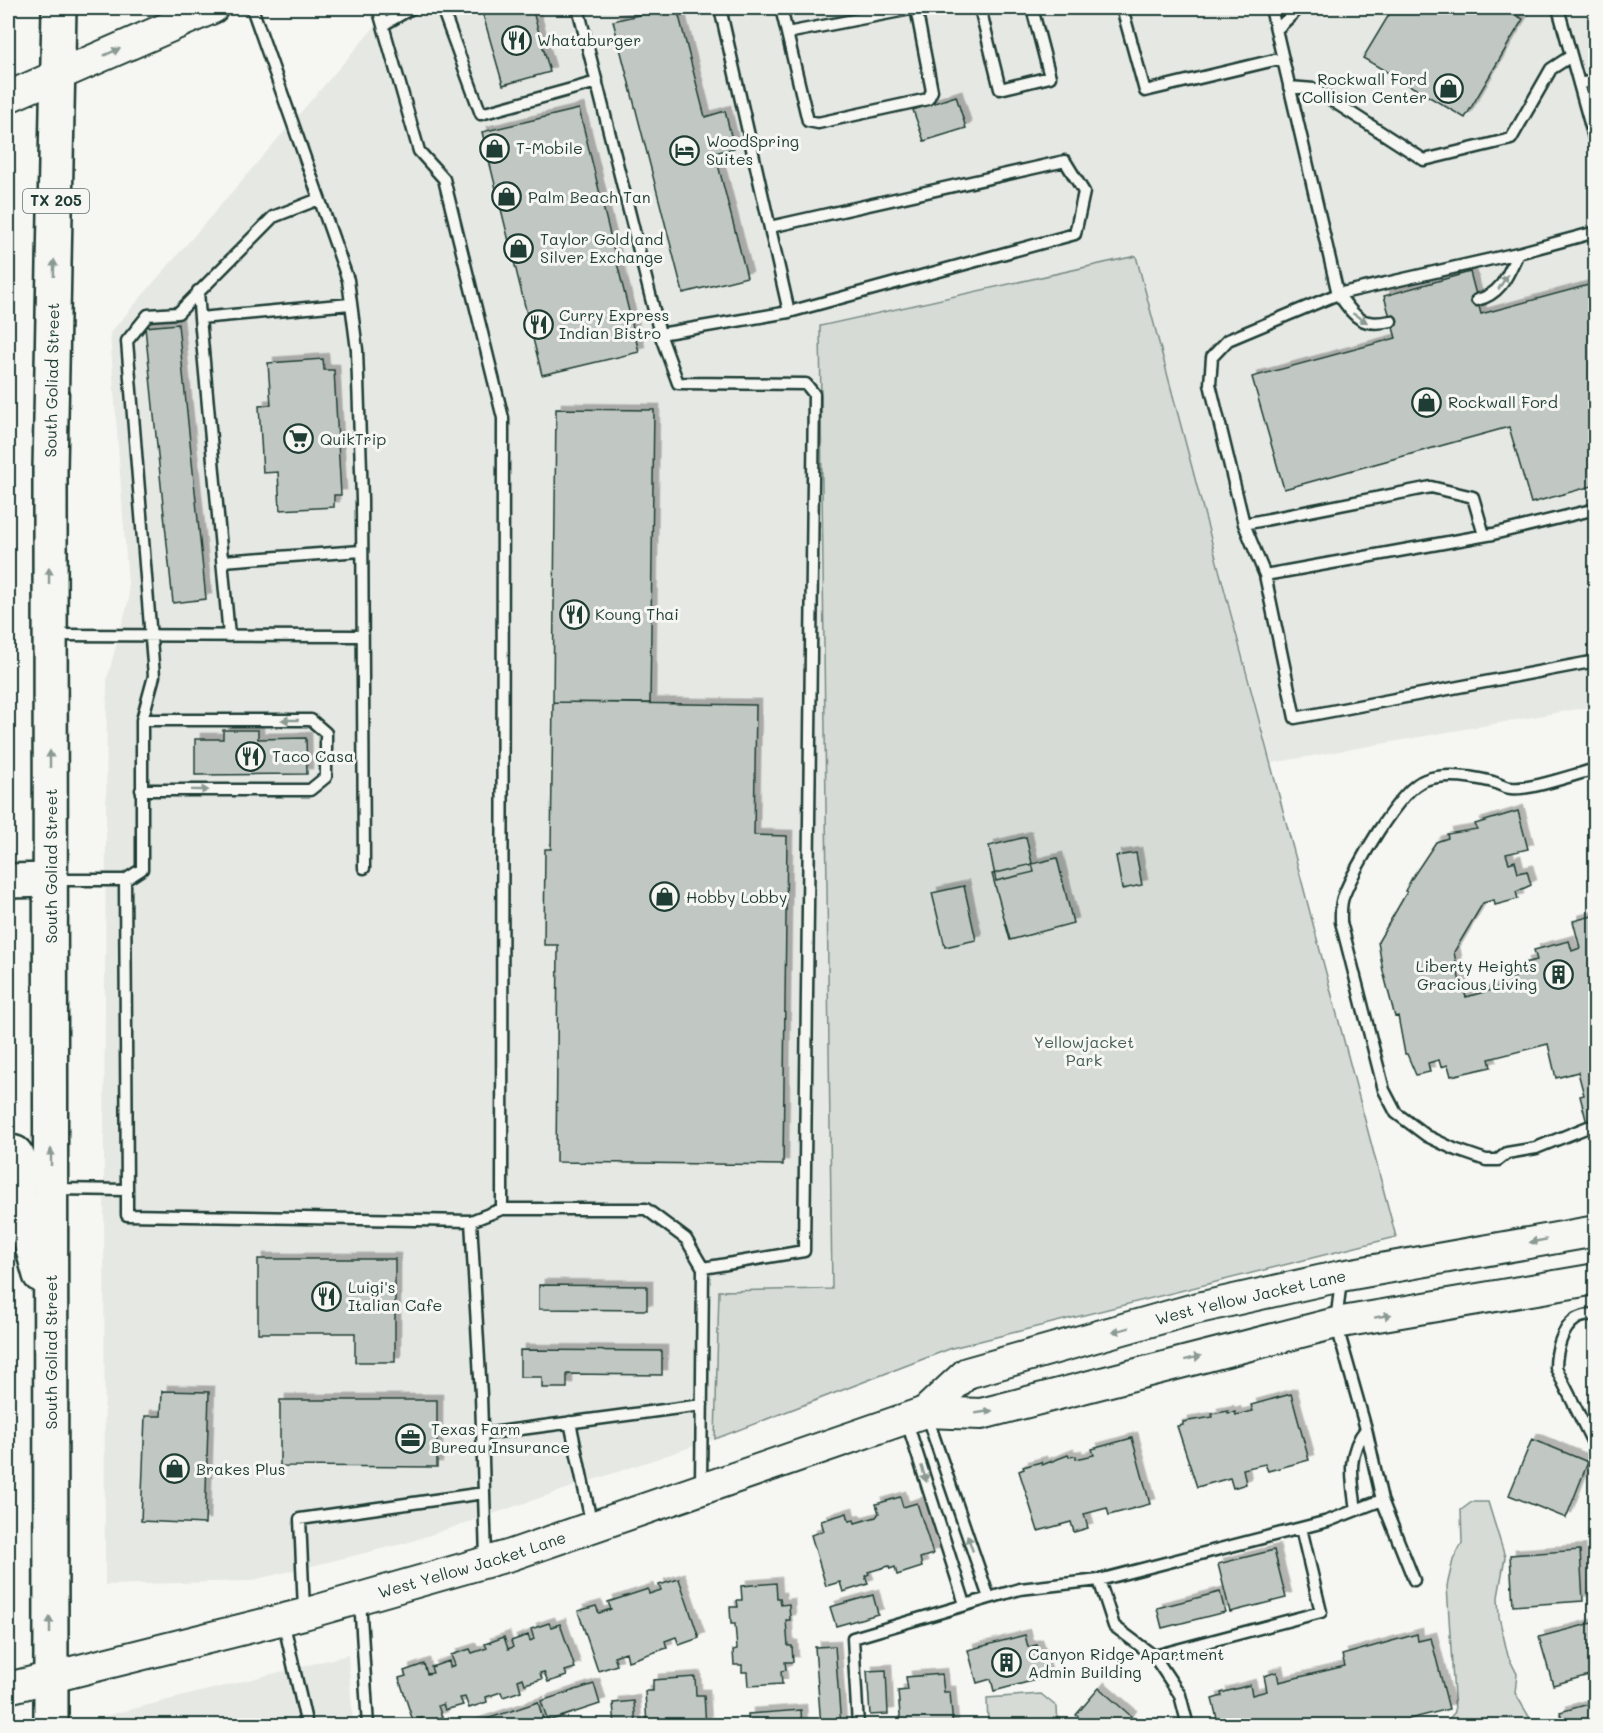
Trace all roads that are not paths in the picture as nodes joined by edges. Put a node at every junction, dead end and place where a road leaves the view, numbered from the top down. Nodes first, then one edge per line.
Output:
1 (59, 8) edge
2 (213, 8) edge
3 (252, 8) edge
4 (378, 8) edge
5 (412, 8) edge
6 (442, 8) edge
7 (578, 8) edge
8 (720, 8) edge
9 (781, 8) edge
10 (980, 8) edge
11 (1032, 8) edge
12 (1122, 8) edge
13 (1271, 8) edge
14 (1299, 8) edge
15 (1558, 8) edge
16 (383, 25) junction
17 (1276, 30) junction
18 (787, 33) junction
19 (1571, 56) junction
20 (1283, 58) junction
21 (59, 76) junction
22 (1596, 80) edge
23 (597, 82) junction
24 (1579, 84) junction
25 (1289, 87) junction
26 (8, 97) edge
27 (1596, 145) edge
28 (319, 199) junction
29 (770, 227) junction
30 (1596, 231) edge
31 (1518, 253) junction
32 (198, 291) junction
33 (1338, 294) junction
34 (1477, 300) dead end
35 (350, 304) junction
36 (789, 312) junction
37 (200, 318) junction
38 (1391, 321) dead end
39 (660, 334) junction
40 (1596, 509) edge
41 (1244, 524) junction
42 (1484, 535) junction
43 (361, 551) junction
44 (223, 561) junction
45 (1265, 575) junction
46 (49, 634) junction
47 (152, 635) junction
48 (229, 636) junction
49 (361, 636) junction
50 (1596, 661) edge
51 (142, 720) junction
52 (1596, 768) edge
53 (141, 790) junction
54 (364, 868) dead end
55 (51, 880) junction
56 (125, 880) junction
57 (8, 881) edge
58 (1588, 1127) dead end
59 (8, 1151) edge
60 (51, 1189) junction
61 (127, 1190) junction
62 (502, 1209) junction
63 (471, 1221) junction
64 (1596, 1232) edge
65 (704, 1268) junction
66 (1341, 1276) junction
67 (1596, 1279) edge
68 (51, 1312) junction
69 (1596, 1313) edge
70 (1336, 1323) junction
71 (702, 1405) junction
72 (916, 1415) junction
73 (570, 1422) junction
74 (1366, 1429) junction
75 (483, 1434) junction
76 (1596, 1449) edge
77 (701, 1488) junction
78 (484, 1493) junction
79 (1382, 1500) junction
80 (1356, 1510) junction
81 (592, 1527) junction
82 (1301, 1528) junction
83 (486, 1561) junction
84 (1100, 1580) junction
85 (1414, 1580) dead end
86 (989, 1598) junction
87 (360, 1599) junction
88 (965, 1604) junction
89 (293, 1616) junction
90 (1154, 1656) junction
91 (50, 1678) junction
92 (8, 1688) edge
93 (51, 1725) edge
94 (307, 1725) edge
95 (368, 1725) edge
96 (858, 1725) edge
97 (1188, 1725) edge

1 - 21 main road, South Goliad Street / TX 205
21 -> 2 street
3 - 28 lane
4 - 16 lane
5 - 16 lane
6 - 23 lane
7 - 23 lane
8 - 29 lane
9 - 18 lane
10 - 11 lane
12 - 20 lane
13 - 17 lane
14 - 17 lane
15 - 19 lane
16 - 62 lane
17 - 20 lane
18 - 18 lane
19 - 24 lane
19 - 25 lane
20 - 25 lane
21 - 26 street
46 -> 21 main road, South Goliad Street / TX 205
22 - 24 lane
23 - 39 lane
24 - 27 lane
25 - 33 lane
28 - 32 lane
28 - 35 lane
29 - 36 lane
29 - 36 lane
30 - 31 lane
31 - 33 lane
34 -> 31 lane
32 - 37 lane
32 - 47 lane
33 -> 38 lane
33 - 41 lane
35 - 37 lane
35 - 43 lane
36 - 39 lane
37 - 44 lane
39 - 65 lane
40 - 42 lane
41 - 42 lane
41 - 45 lane
42 - 45 lane
43 - 44 lane
43 - 49 lane
44 - 48 lane
45 - 50 lane
46 - 47 lane
55 -> 46 main road, South Goliad Street / TX 205
47 - 48 lane
47 - 51 lane
48 - 49 lane
49 - 54 lane
51 - 53 lane
53 -> 51 lane
52 - 58 lane
53 - 56 lane
55 - 56 lane
55 - 57 main road
60 -> 55 main road, South Goliad Street / TX 205
56 - 61 lane
59 - 68 main road
60 - 61 lane
60 - 68 main road, South Goliad Street / TX 205
61 - 63 lane
62 - 63 lane
62 - 65 lane
63 - 75 lane
64 -> 66 street, West Yellow Jacket Lane
65 - 71 lane
66 - 70 lane
66 -> 72 street, West Yellow Jacket Lane
70 -> 67 street, West Yellow Jacket Lane
91 -> 68 main road, South Goliad Street / TX 205
69 - 76 lane
72 -> 70 street, West Yellow Jacket Lane
70 - 74 lane
71 - 73 lane
71 - 77 lane
72 - 77 street, West Yellow Jacket Lane
86 -> 72 lane
72 -> 88 lane
73 - 75 lane
73 - 81 lane
74 - 79 lane
74 - 80 lane
75 - 78 lane
77 - 81 street, West Yellow Jacket Lane
78 - 83 lane
78 - 89 lane
79 - 80 lane
79 - 85 lane
80 - 82 lane
81 - 83 street, West Yellow Jacket Lane
82 - 84 lane
82 - 90 lane
83 - 87 street, West Yellow Jacket Lane
84 - 86 lane
84 - 90 lane
86 - 88 lane
87 - 89 street, West Yellow Jacket Lane
87 - 95 lane
88 - 96 lane
89 - 91 street, West Yellow Jacket Lane
89 - 94 lane
90 - 97 lane
91 - 92 street, West Yellow Jacket Lane
91 - 93 main road, South Goliad Street / TX 205

